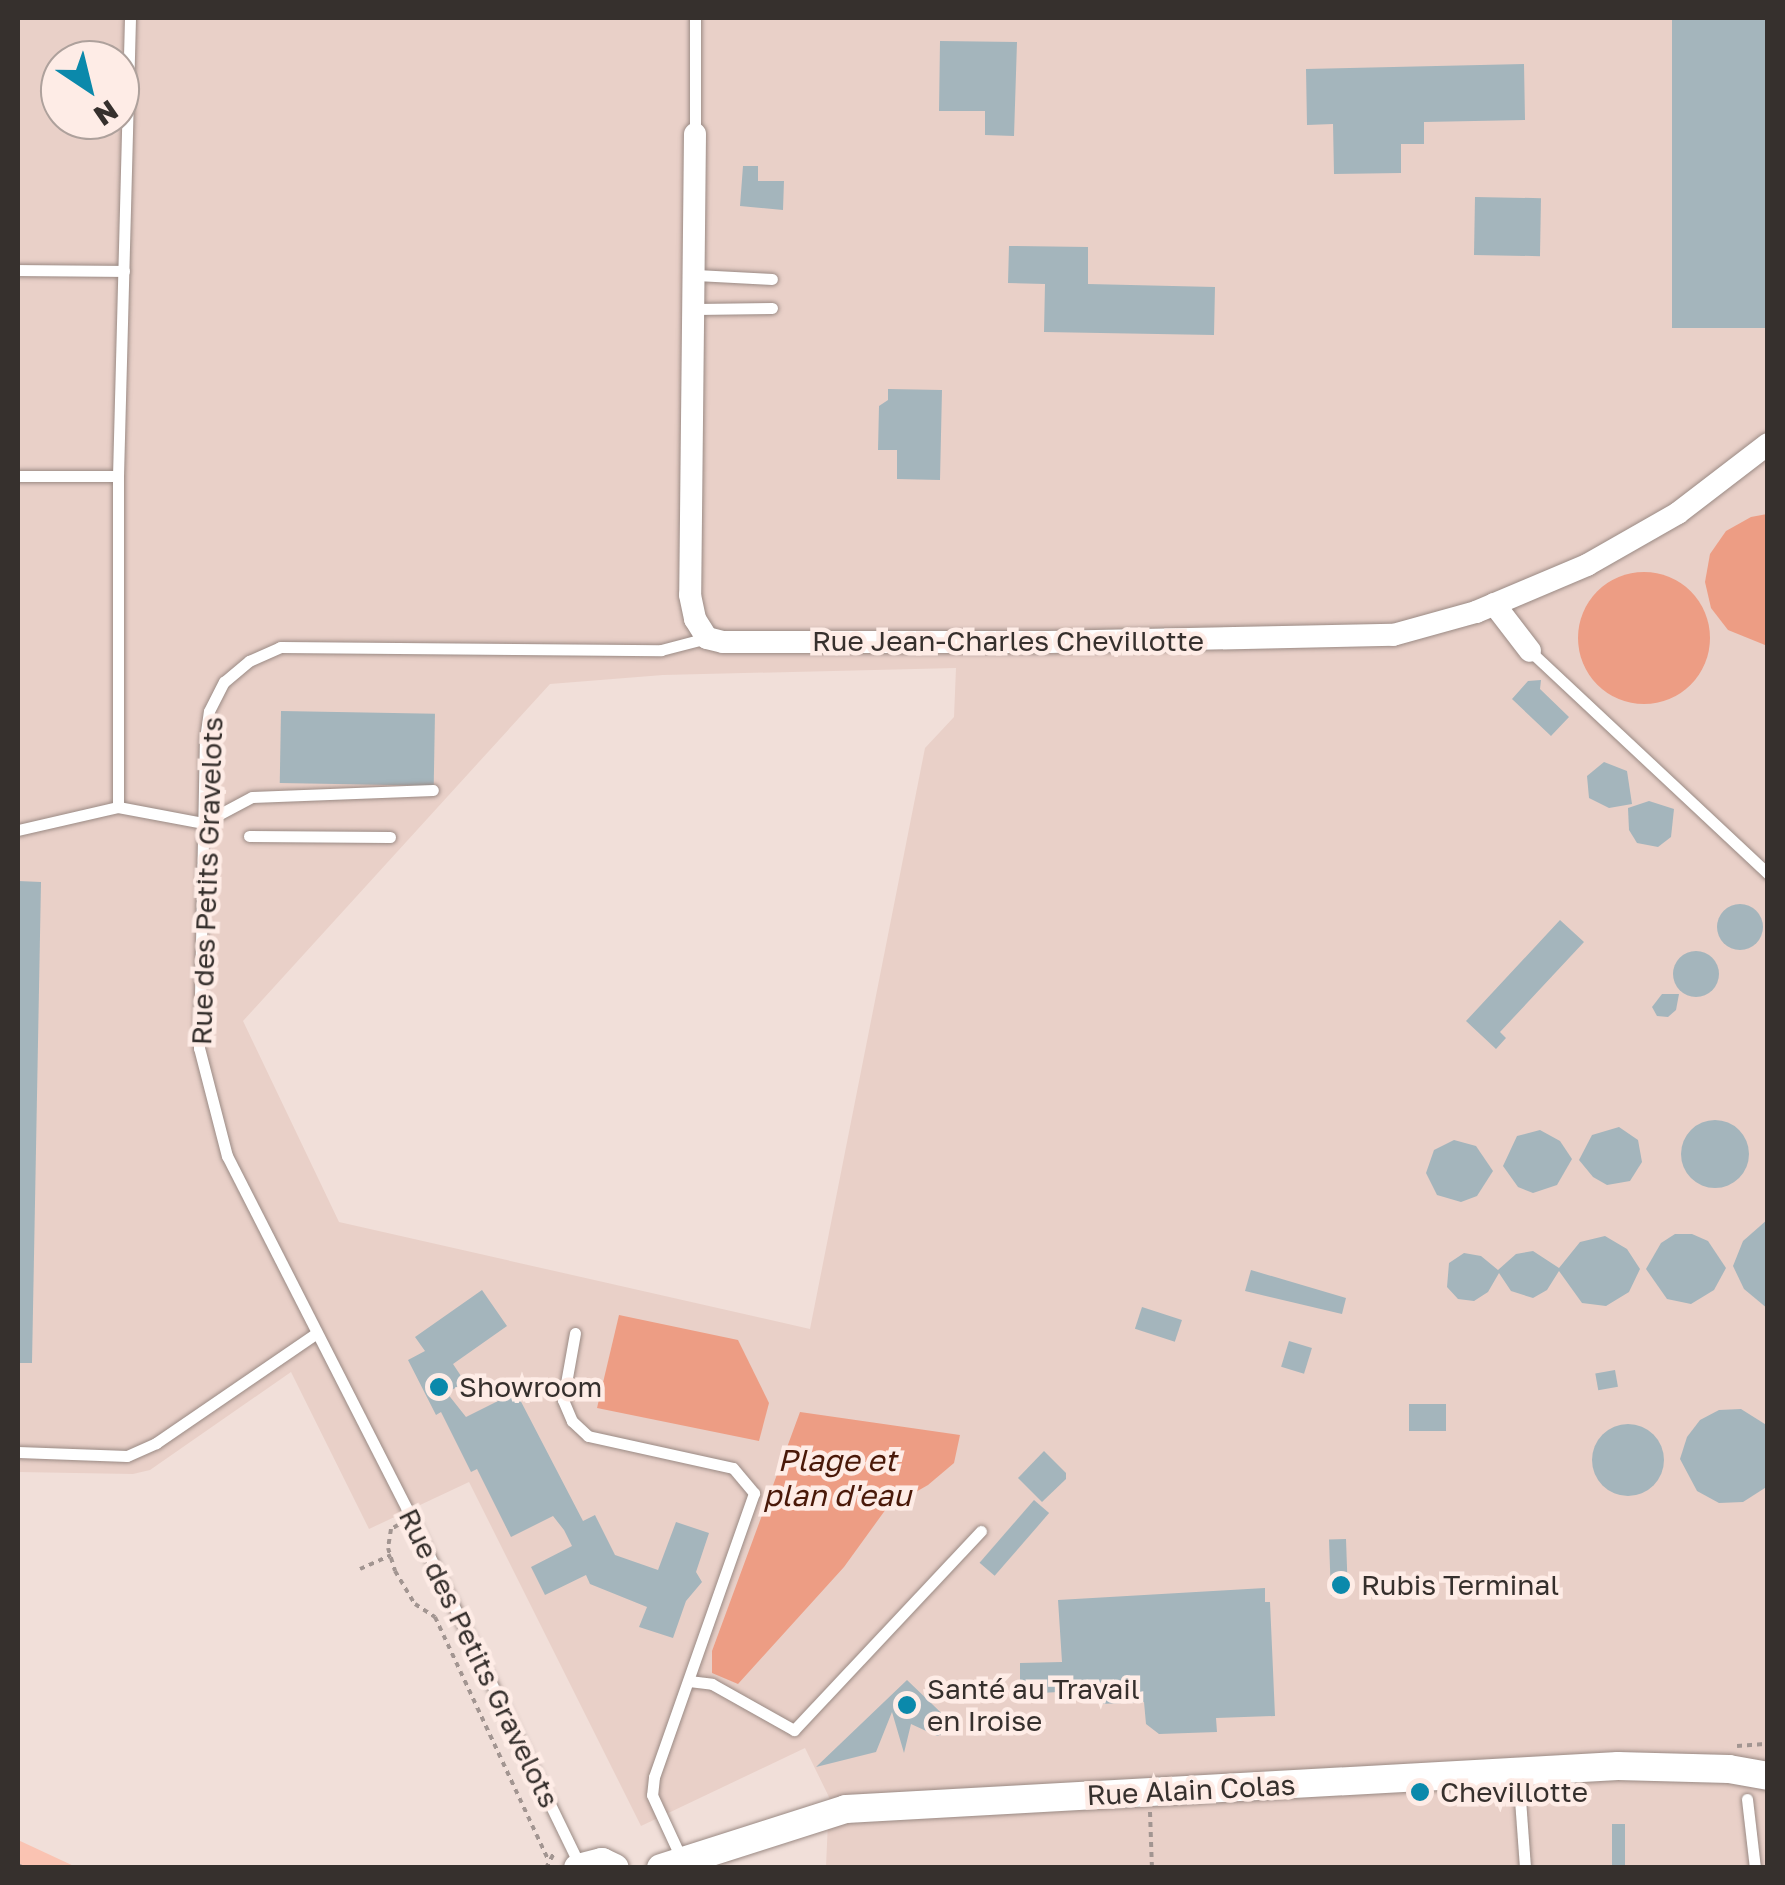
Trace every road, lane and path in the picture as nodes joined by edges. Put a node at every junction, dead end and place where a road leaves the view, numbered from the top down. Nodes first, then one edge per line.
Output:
1 (130, 18) edge
2 (694, 18) edge
3 (696, 134) joint
4 (18, 270) edge
5 (124, 271) junction
6 (696, 276) junction
7 (772, 279) dead end
8 (772, 308) dead end
9 (696, 309) junction
10 (1768, 444) edge
11 (18, 476) edge
12 (118, 476) junction
13 (1494, 604) junction
14 (707, 638) junction
15 (1530, 651) joint
16 (433, 790) dead end
17 (118, 808) junction
18 (202, 823) junction
19 (18, 830) edge
20 (249, 836) dead end
21 (390, 838) dead end
22 (1768, 874) edge
23 (574, 1333) dead end
24 (315, 1334) junction
25 (18, 1452) edge
26 (411, 1518) junction
27 (981, 1531) dead end
28 (390, 1555) junction
29 (360, 1569) dead end
30 (689, 1681) junction
31 (1768, 1764) edge
32 (1729, 1769) junction
33 (1518, 1772) junction
34 (1768, 1776) edge
35 (1149, 1792) junction
36 (1747, 1799) dead end
37 (548, 1859) junction
38 (571, 1862) edge
39 (672, 1864) edge
40 (546, 1868) edge
41 (615, 1868) edge
42 (1152, 1868) edge
43 (1525, 1868) edge
44 (1755, 1868) edge

1 - 5 lane
2 - 3 lane
3 - 6 street
4 - 5 lane
5 - 12 lane
6 - 7 lane
6 - 9 street
8 - 9 lane
9 - 14 street
10 - 13 street, Rue Jean-Charles Chevillotte
11 - 12 lane
12 - 17 lane
13 - 14 street, Rue Jean-Charles Chevillotte
13 - 15 street
14 - 18 lane, Rue des Petits Gravelots
15 - 22 lane
16 - 18 lane
17 - 18 lane
17 - 19 lane
18 - 24 lane, Rue des Petits Gravelots
20 - 21 lane
23 - 30 lane
24 - 25 lane
24 - 26 lane, Rue des Petits Gravelots
26 - 28 path
26 - 38 lane, Rue des Petits Gravelots
27 - 30 lane
28 - 29 path
28 - 37 path
30 - 39 lane
31 - 32 street, Rue Alain Colas
32 - 33 street, Rue Alain Colas
32 - 34 street, Rue Alain Colas
33 - 35 street, Rue Alain Colas
33 - 43 lane
35 - 39 street, Rue Alain Colas
35 - 42 path
36 - 44 lane
37 - 38 path
37 - 40 path
38 - 41 street

